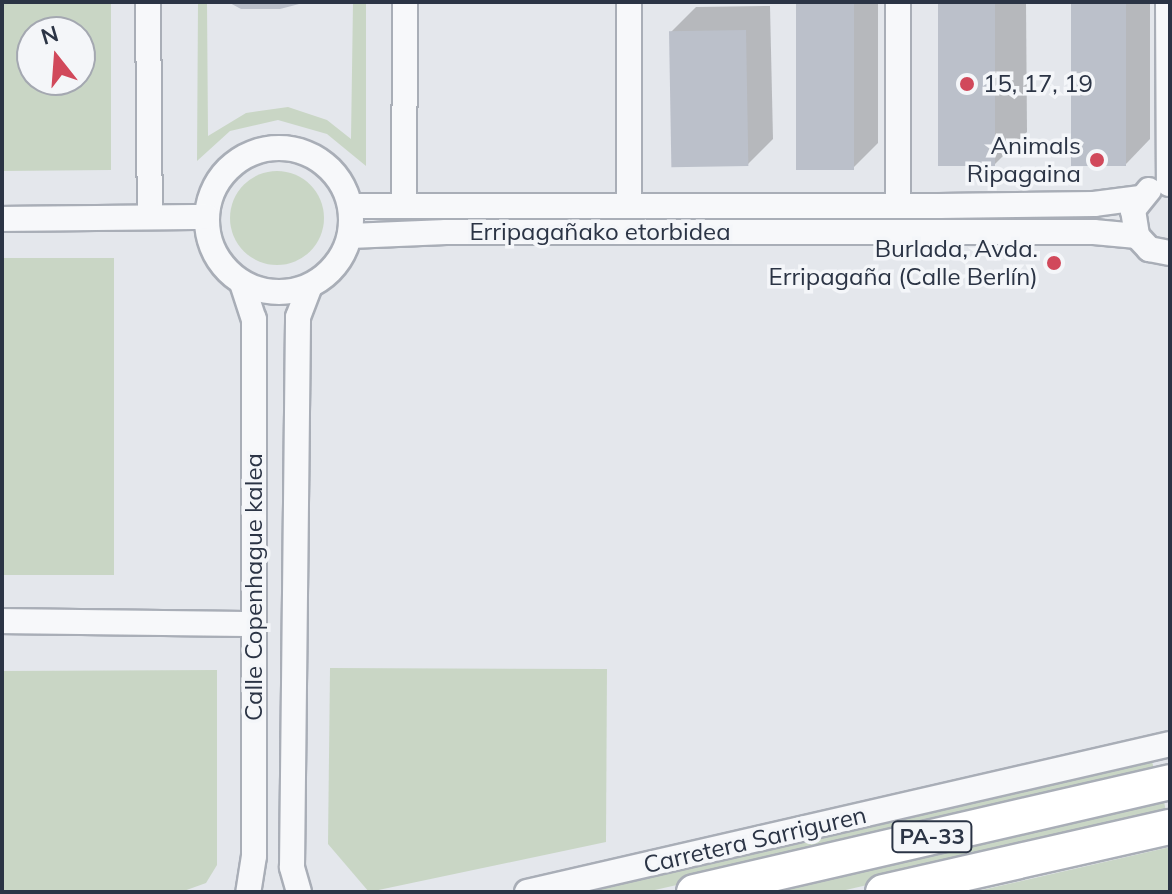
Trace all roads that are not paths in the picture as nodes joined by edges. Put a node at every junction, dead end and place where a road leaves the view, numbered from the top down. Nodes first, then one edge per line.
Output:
1 (148, 2) edge
2 (405, 2) edge
3 (629, 2) edge
4 (898, 2) edge
5 (1168, 2) edge
6 (1169, 184) edge
7 (1139, 198) junction
8 (629, 204) junction
9 (898, 205) junction
10 (351, 206) junction
11 (404, 206) junction
12 (150, 217) junction
13 (207, 217) junction
14 (2, 219) edge
15 (350, 236) junction
16 (1137, 236) junction
17 (1170, 253) edge
18 (242, 283) junction
19 (310, 286) junction
20 (2, 621) edge
21 (254, 624) junction
22 (1170, 744) edge
23 (1170, 782) edge
24 (1170, 827) edge
25 (248, 892) edge
26 (299, 892) edge
27 (527, 892) edge
28 (694, 892) edge
29 (883, 892) edge

1 - 12 street
2 - 11 street
3 - 8 street, Erripagañako etorbidea
4 - 9 street
5 - 6 street
6 - 7 street, Erripagañako etorbidea
7 - 9 street, Erripagañako etorbidea
7 - 16 street
8 - 9 street, Erripagañako etorbidea
8 - 11 street, Erripagañako etorbidea
10 - 11 street, Erripagañako etorbidea
10 - 13 street
10 - 15 street
12 - 13 street
12 - 14 street
13 - 18 street
15 - 16 street, Erripagañako etorbidea
15 - 19 street
16 - 17 street
18 - 19 street
18 - 21 street, Calle Copenhague kalea
19 - 26 street, Calle Copenhague kalea
20 - 21 street
21 - 25 street, Calle Copenhague kalea
22 - 27 street, Carretera Sarriguren
23 - 28 highway, PA-33
24 - 29 highway, PA-33

